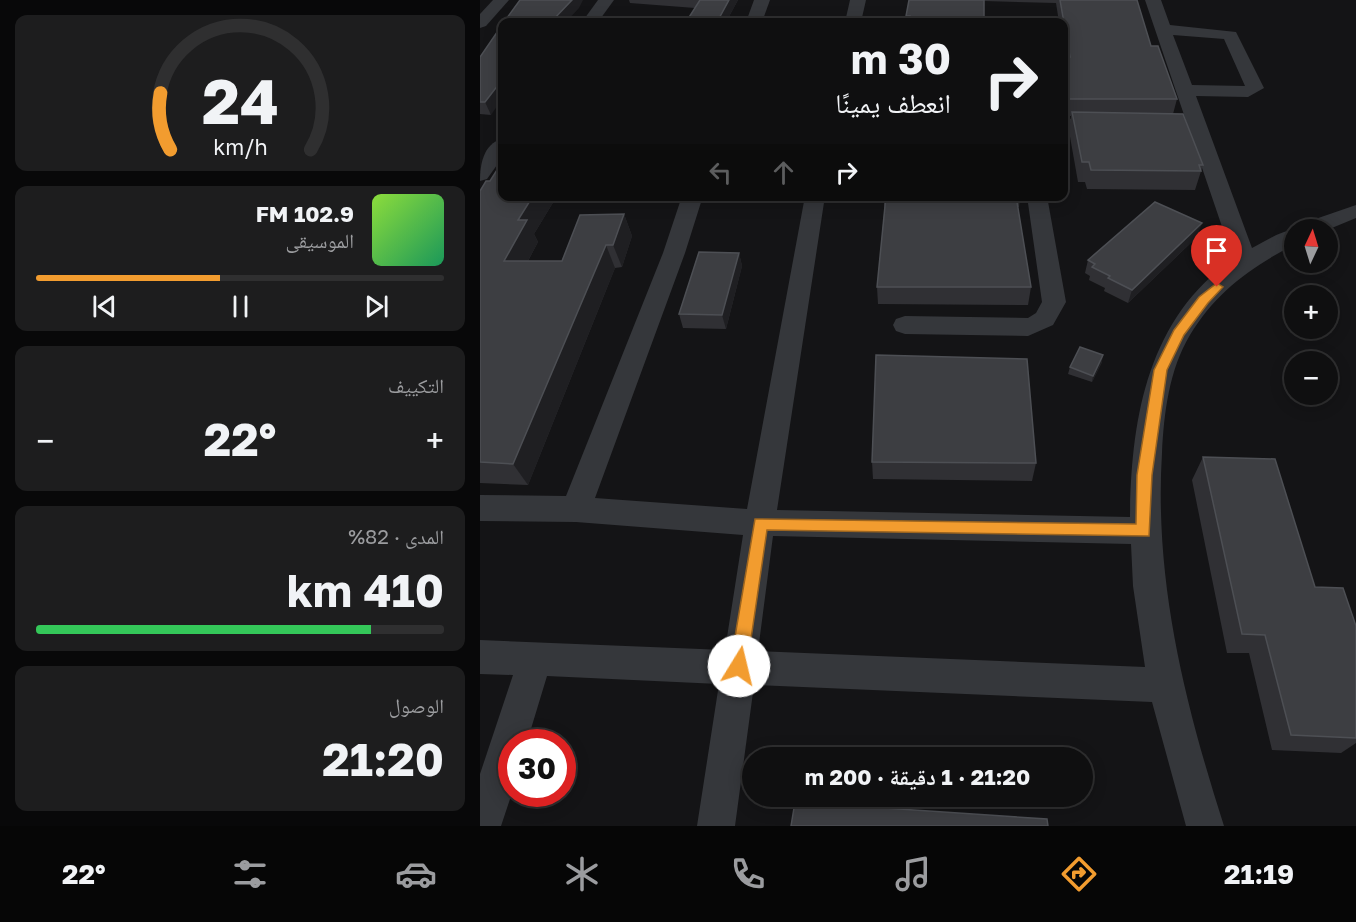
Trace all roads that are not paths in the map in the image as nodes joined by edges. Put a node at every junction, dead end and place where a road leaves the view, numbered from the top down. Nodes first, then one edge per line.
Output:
1 (501, 0) edge
2 (606, 0) edge
3 (762, 0) edge
4 (858, 0) edge
5 (1153, 0) edge
6 (593, 18) edge
7 (755, 18) edge
8 (854, 18) edge
9 (480, 22) edge
10 (1163, 29) junction
11 (1185, 90) junction
12 (1068, 124) edge
13 (1131, 124) edge
14 (1175, 124) edge
15 (1198, 125) junction
16 (498, 150) edge
17 (480, 175) edge
18 (691, 201) edge
19 (814, 201) edge
20 (1038, 201) edge
21 (1356, 211) edge
22 (1335, 219) edge
23 (1284, 241) edge
24 (1245, 261) junction
25 (905, 325) dead end
26 (480, 508) edge
27 (576, 509) junction
28 (760, 523) junction
29 (1144, 531) junction
30 (480, 657) edge
31 (535, 660) junction
32 (739, 666) junction
33 (1166, 685) junction
34 (482, 826) edge
35 (716, 826) edge
36 (1205, 826) edge

1 - 9 street
2 - 6 street
3 - 7 street
4 - 8 street
5 - 10 street
10 - 11 street
10 - 11 street
11 - 15 street
12 - 13 street
14 - 15 street
15 - 24 street
16 - 17 street
18 - 27 street
19 - 28 street
20 - 25 street
21 - 22 street
23 - 24 street
24 - 29 street
26 - 27 street
27 - 28 street
28 - 29 street
28 - 32 street
29 - 33 street
30 - 31 street
31 - 32 street
31 - 34 street
32 - 33 street
32 - 35 street
33 - 36 street

